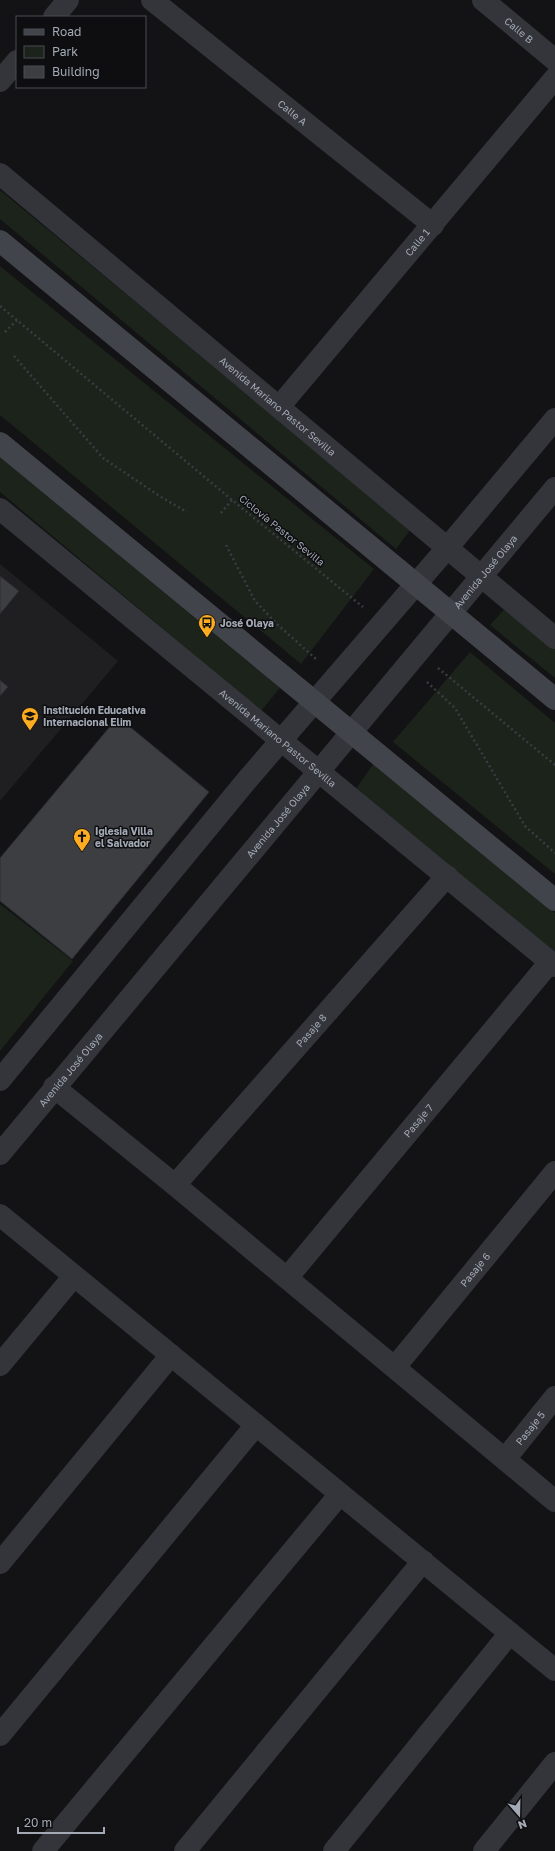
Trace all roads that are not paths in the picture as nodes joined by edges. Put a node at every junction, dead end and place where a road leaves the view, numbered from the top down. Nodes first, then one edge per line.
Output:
1 (68, 0) edge
2 (152, 0) edge
3 (483, 0) edge
4 (55, 16) edge
5 (555, 60) edge
6 (16, 61) edge
7 (555, 78) edge
8 (0, 81) edge
9 (0, 174) edge
10 (432, 224) junction
11 (0, 242) edge
12 (279, 407) junction
13 (555, 419) edge
14 (0, 443) edge
15 (555, 488) edge
16 (0, 509) edge
17 (448, 548) junction
18 (481, 577) junction
19 (416, 583) junction
20 (451, 613) junction
21 (555, 638) edge
22 (555, 699) edge
23 (314, 702) junction
24 (351, 733) junction
25 (281, 740) junction
26 (320, 771) junction
27 (446, 876) junction
28 (555, 900) edge
29 (552, 964) edge
30 (0, 1080) edge
31 (54, 1087) junction
32 (0, 1154) edge
33 (555, 1172) edge
34 (175, 1185) junction
35 (0, 1215) edge
36 (74, 1276) junction
37 (287, 1278) junction
38 (171, 1355) junction
39 (0, 1365) edge
40 (395, 1368) junction
41 (555, 1397) edge
42 (256, 1424) junction
43 (505, 1459) junction
44 (340, 1494) junction
45 (555, 1501) edge
46 (423, 1561) junction
47 (0, 1563) edge
48 (510, 1633) junction
49 (555, 1670) edge
50 (0, 1735) edge
51 (555, 1763) edge
52 (43, 1851) edge
53 (185, 1851) edge
54 (334, 1851) edge
55 (484, 1851) edge

1 - 4 street
2 - 10 street, Calle A
3 - 5 street, Calle B
6 - 8 street
7 - 10 street, Calle 1
9 - 12 street, Avenida Mariano Pastor Sevilla
10 - 12 street, Calle 1
11 - 19 main road
12 - 17 street, Avenida Mariano Pastor Sevilla
13 - 17 street
14 - 23 main road
15 - 18 street, Avenida José Olaya
16 - 25 street, Avenida Mariano Pastor Sevilla
17 - 18 street, Avenida Mariano Pastor Sevilla
17 - 19 street
18 - 20 street, Avenida José Olaya
18 - 21 street, Avenida Mariano Pastor Sevilla
19 - 20 main road
19 - 23 street
20 - 22 main road
20 - 24 street, Avenida José Olaya
23 - 24 main road
23 - 25 street
24 - 26 street, Avenida José Olaya
24 - 28 main road
25 - 26 street, Avenida Mariano Pastor Sevilla
25 - 30 street
26 - 27 street, Avenida Mariano Pastor Sevilla
26 - 31 street, Avenida José Olaya
27 - 29 street, Avenida Mariano Pastor Sevilla
27 - 34 street, Pasaje 8
29 - 37 street, Pasaje 7
31 - 32 street, Avenida José Olaya
31 - 34 street
33 - 40 street, Pasaje 6
34 - 37 street
35 - 36 street
36 - 38 street
36 - 39 street
37 - 40 street
38 - 42 street
38 - 47 street
40 - 43 street
41 - 43 street, Pasaje 5
42 - 44 street
42 - 50 street
43 - 45 street
44 - 46 street
44 - 52 street
46 - 48 street
46 - 53 street
48 - 49 street
48 - 54 street
51 - 55 street

